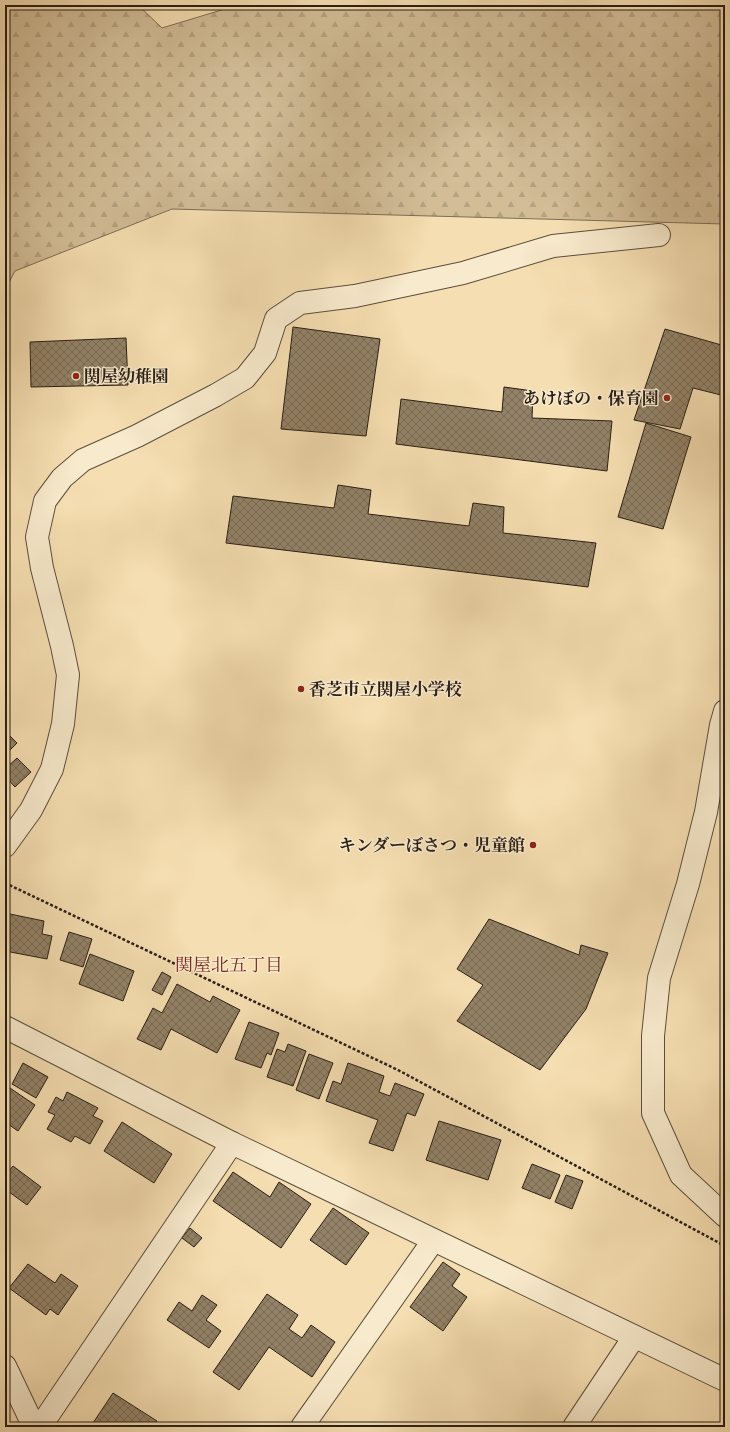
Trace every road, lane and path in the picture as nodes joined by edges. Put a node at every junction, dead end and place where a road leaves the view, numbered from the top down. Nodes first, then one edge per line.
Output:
1 (659, 235) dead end
2 (725, 711) edge
3 (5, 846) edge
4 (5, 883) edge
5 (5, 1026) edge
6 (232, 1143) junction
7 (725, 1216) edge
8 (434, 1241) junction
9 (725, 1246) edge
10 (634, 1337) junction
11 (5, 1366) edge
12 (725, 1380) edge
13 (34, 1427) edge
14 (40, 1427) edge
15 (302, 1427) edge
16 (574, 1427) edge

1 - 3 street
2 - 7 street
4 - 9 path
5 - 6 street
6 - 8 street
6 - 14 street
8 - 10 street
8 - 15 street
10 - 12 street
10 - 16 street
11 - 13 street

